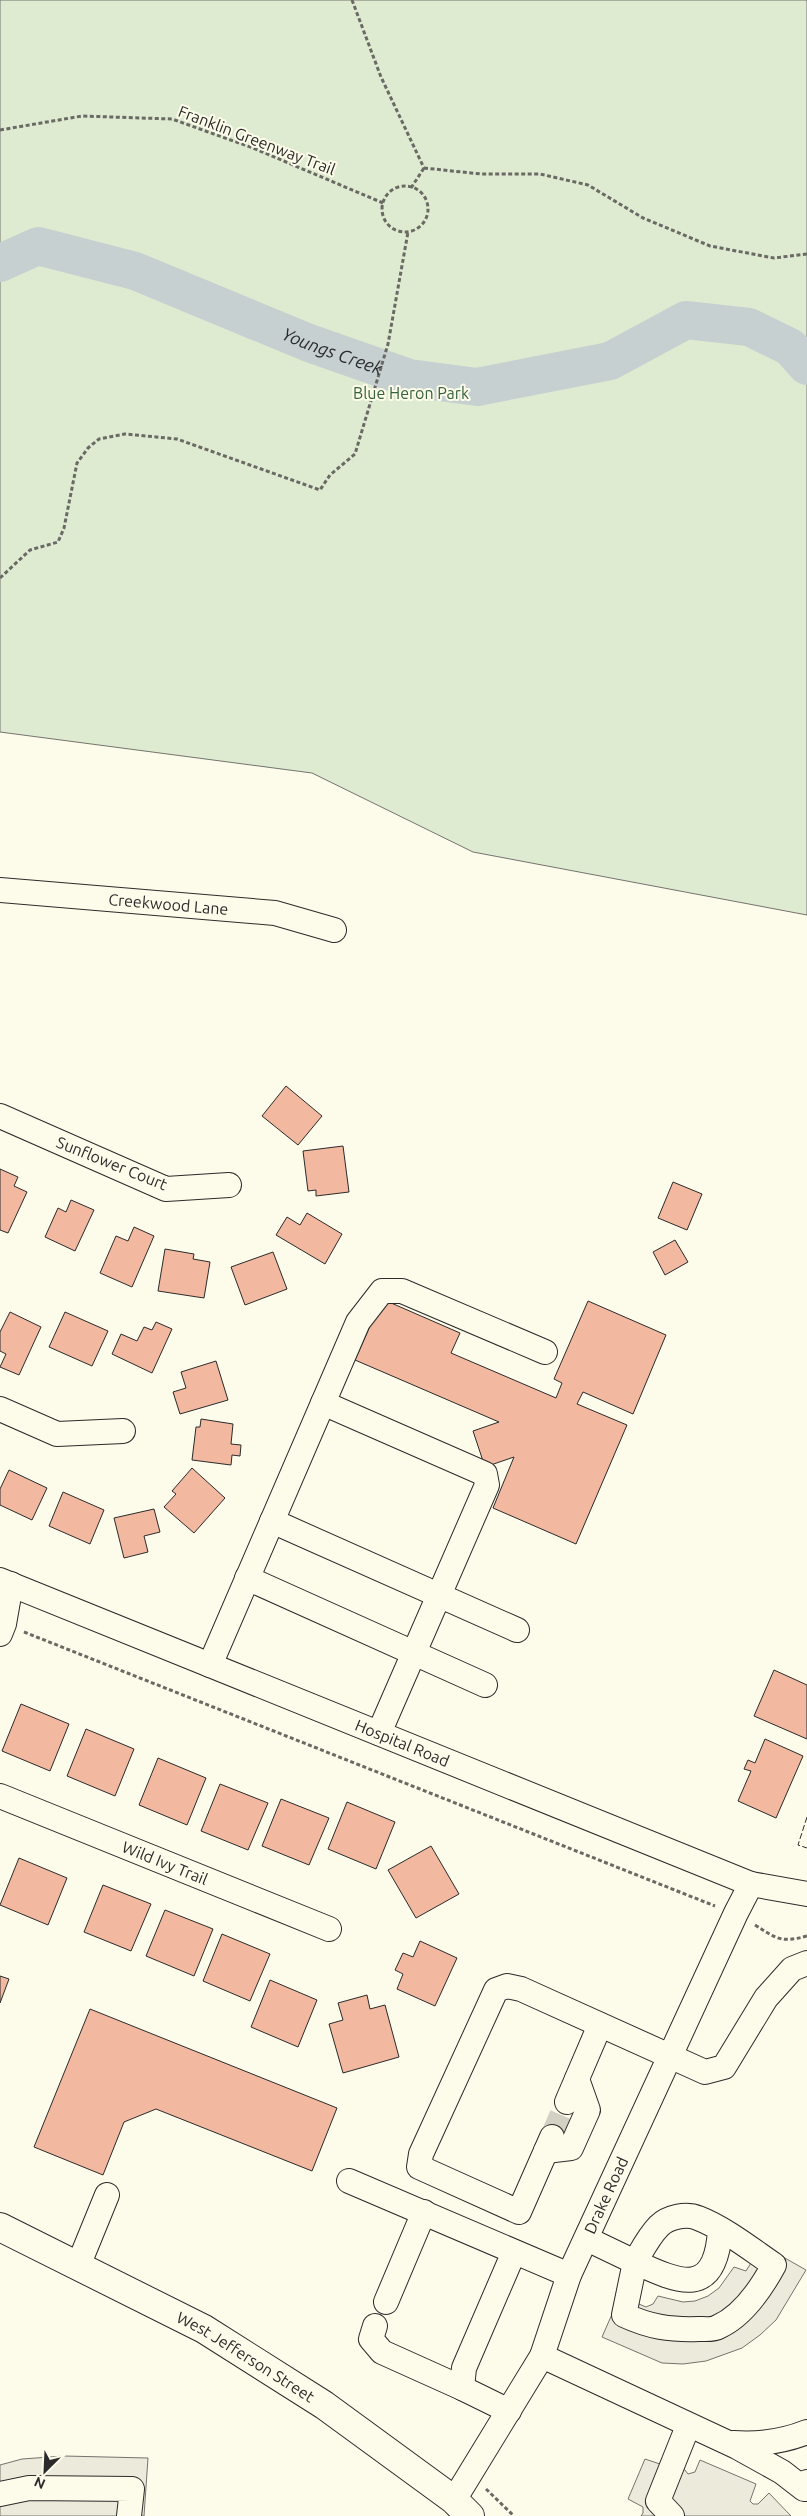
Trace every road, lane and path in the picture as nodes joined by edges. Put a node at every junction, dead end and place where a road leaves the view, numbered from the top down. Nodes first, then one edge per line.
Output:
1 (352, 0) edge
2 (0, 130) edge
3 (424, 168) junction
4 (411, 188) junction
5 (383, 203) junction
6 (408, 232) junction
7 (807, 254) edge
8 (0, 578) edge
9 (0, 890) edge
10 (334, 930) dead end
11 (0, 1116) edge
12 (230, 1185) dead end
13 (545, 1352) dead end
14 (323, 1403) junction
15 (0, 1409) edge
16 (122, 1431) dead end
17 (272, 1521) junction
18 (248, 1578) junction
19 (5, 1582) edge
20 (439, 1595) junction
21 (2, 1629) edge
22 (516, 1630) dead end
23 (414, 1652) junction
24 (210, 1665) junction
25 (485, 1686) dead end
26 (379, 1733) junction
27 (0, 1796) edge
28 (752, 1884) junction
29 (807, 1894) edge
30 (736, 1913) junction
31 (329, 1929) dead end
32 (807, 1936) edge
33 (807, 1963) edge
34 (600, 2025) junction
35 (669, 2056) junction
36 (577, 2079) junction
37 (567, 2102) tunnel mouth
38 (349, 2181) dead end
39 (107, 2195) dead end
40 (424, 2212) junction
41 (0, 2228) edge
42 (720, 2231) junction
43 (586, 2239) junction
44 (514, 2252) junction
45 (635, 2262) junction
46 (78, 2266) junction
47 (569, 2275) junction
48 (386, 2302) dead end
49 (375, 2326) dead end
50 (542, 2356) junction
51 (462, 2388) junction
52 (509, 2411) junction
53 (688, 2426) junction
54 (807, 2432) edge
55 (725, 2442) junction
56 (806, 2487) edge
57 (0, 2494) edge
58 (494, 2496) dead end
59 (465, 2512) edge
60 (129, 2516) edge
61 (514, 2516) edge
62 (672, 2516) edge

1 - 3 path
2 - 5 path, Franklin Greenway Trail
3 - 4 path
3 - 7 path
4 - 5 path
4 - 6 path
5 - 6 path
6 - 8 path
9 - 10 street, Creekwood Lane
11 - 12 street, Sunflower Court
13 - 14 street
14 - 17 street
14 - 20 street
15 - 16 street
17 - 18 street
17 - 20 street
18 - 23 street
18 - 24 street
19 - 21 street
19 - 24 street, Hospital Road
20 - 22 street
20 - 23 street
21 - 30 path
23 - 25 street
23 - 26 street
24 - 26 street, Hospital Road
26 - 28 street, Hospital Road
27 - 31 street, Wild Ivy Trail
28 - 29 street, Hospital Road
28 - 30 street, Drake Road
30 - 32 path
30 - 35 street, Drake Road
33 - 35 street
34 - 35 street
34 - 36 street
34 - 36 street
35 - 43 street, Drake Road
36 - 37 street
38 - 40 street
39 - 46 street
40 - 44 street
40 - 48 street
41 - 46 main road, West Jefferson Street
42 - 45 street
42 - 45 street
42 - 45 street
43 - 45 street
43 - 47 street, Drake Road
44 - 47 street
44 - 51 street
46 - 59 main road, West Jefferson Street
47 - 50 street, Drake Road
49 - 51 street
50 - 52 street, Drake Road
50 - 53 street
51 - 52 street
52 - 59 street, Drake Road
53 - 55 street
53 - 62 street
54 - 55 street
55 - 56 street
57 - 60 street
58 - 61 path

